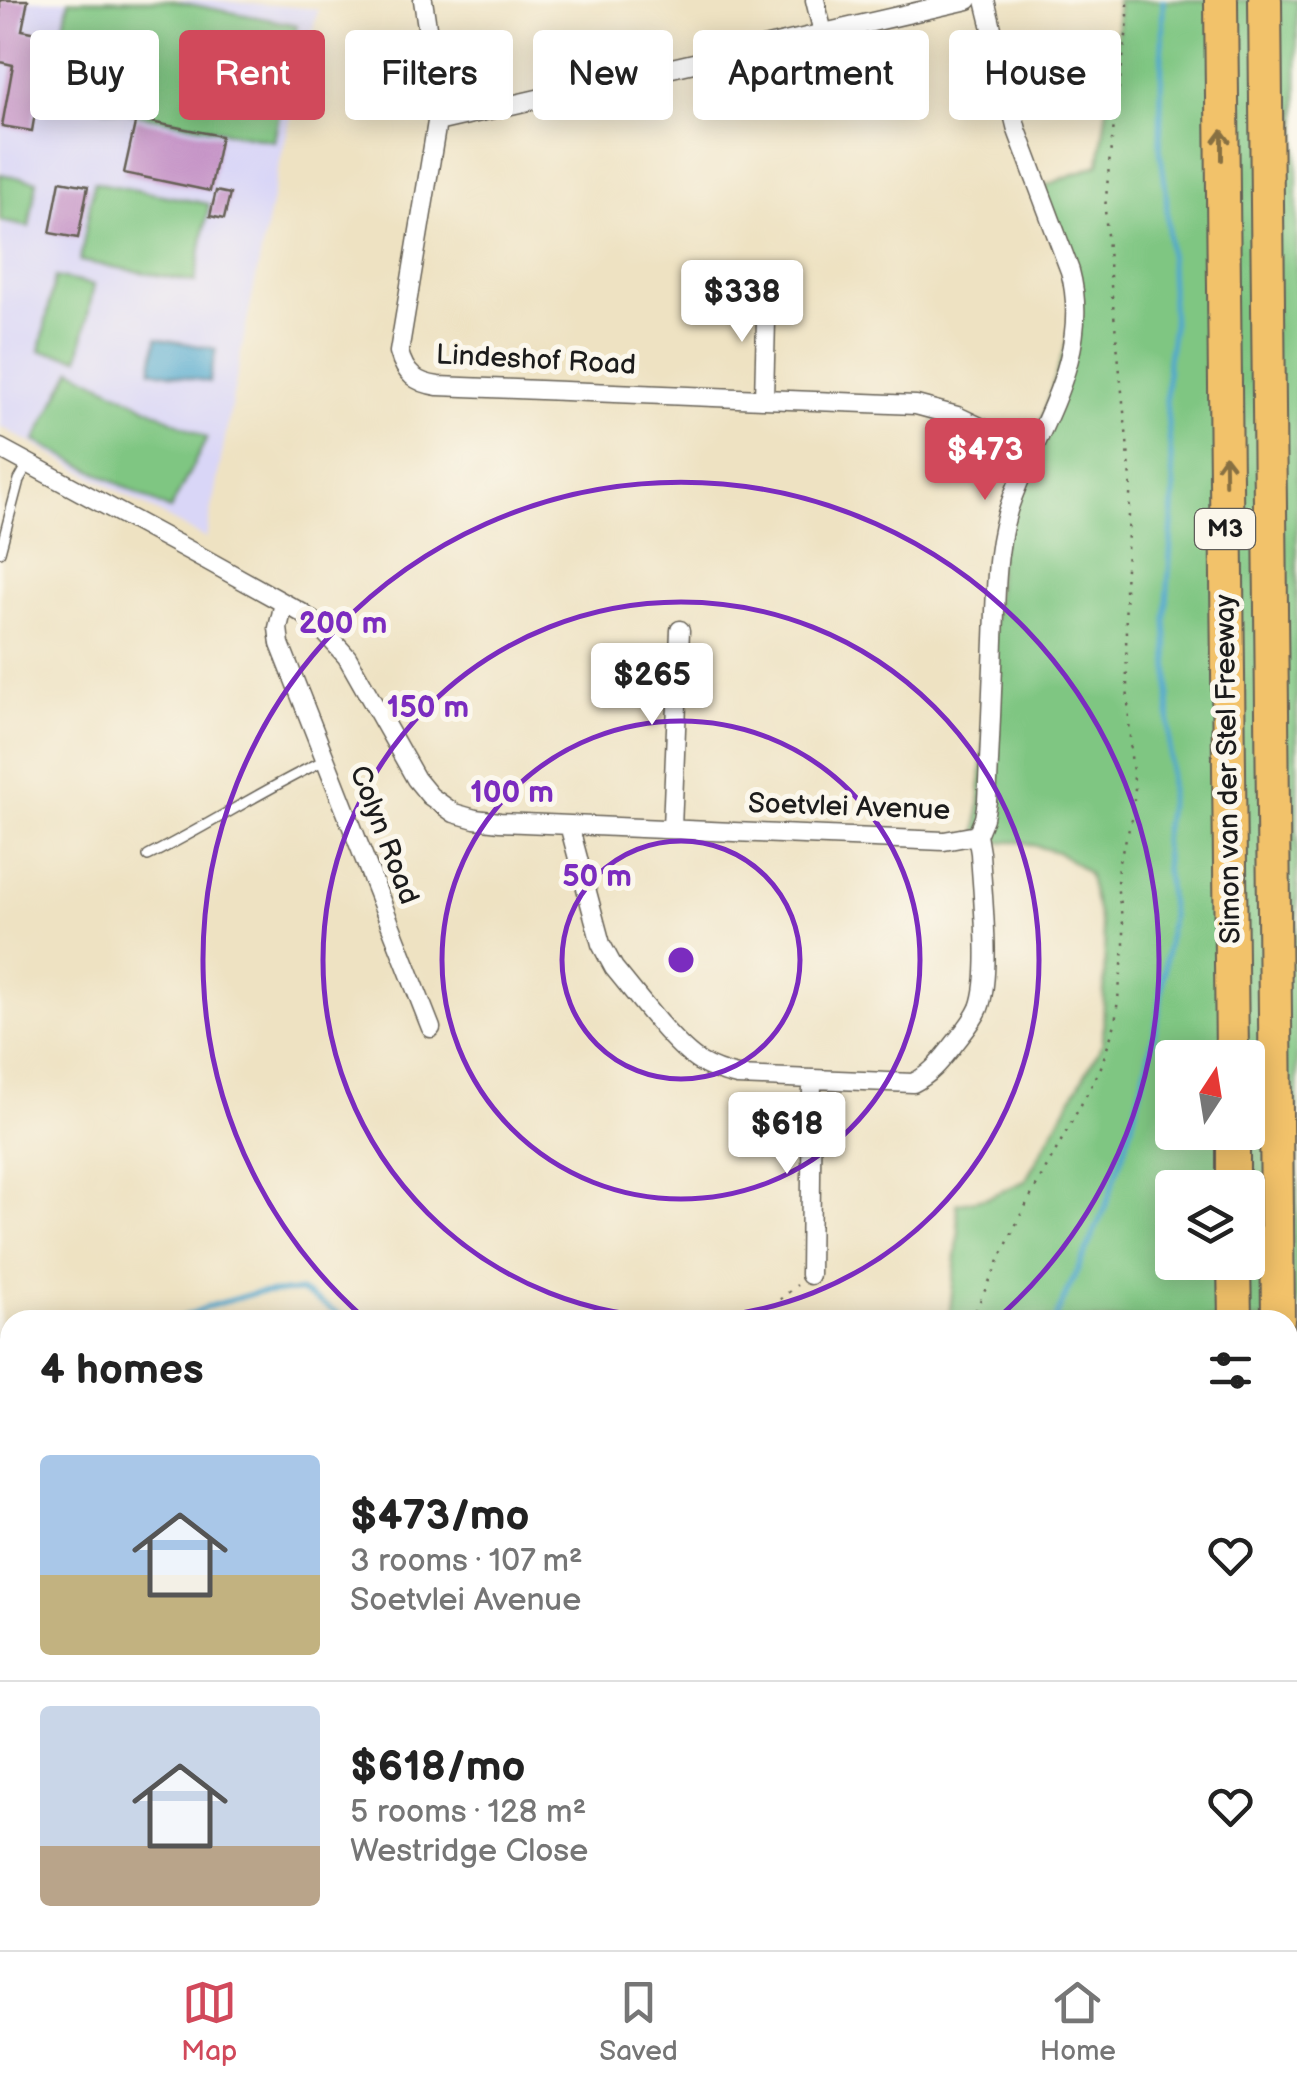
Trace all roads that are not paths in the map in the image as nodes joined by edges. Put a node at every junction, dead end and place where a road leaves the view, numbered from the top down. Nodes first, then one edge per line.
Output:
1 (423, 0) edge
2 (816, 0) edge
3 (968, 0) edge
4 (985, 0) edge
5 (1221, 0) edge
6 (1265, 0) edge
7 (823, 30) edge
8 (832, 30) edge
9 (693, 62) edge
10 (437, 122) junction
11 (756, 285) dead end
12 (764, 398) junction
13 (0, 448) edge
14 (1033, 452) junction
15 (28, 464) junction
16 (0, 552) edge
17 (284, 603) junction
18 (680, 630) dead end
19 (326, 760) junction
20 (569, 825) junction
21 (672, 828) junction
22 (977, 835) junction
23 (148, 856) dead end
24 (431, 1028) dead end
25 (1232, 1040) edge
26 (812, 1080) junction
27 (810, 1274) road end
28 (1234, 1280) edge
29 (1235, 1310) edge
30 (1278, 1310) edge

1 - 10 street, Lindeshof Road
2 - 7 street
3 - 8 street
4 - 14 street, Soetvlei Avenue
25 -> 5 highway, Simon van der Stel Freeway / M3
6 - 30 highway, Simon van der Stel Freeway / M3
9 - 10 street
10 - 12 street, Lindeshof Road
11 - 12 street
12 - 14 street, Lindeshof Road
13 - 15 street, Soetvlei Avenue
14 - 22 street, Soetvlei Avenue
15 - 16 lane
15 - 17 street, Soetvlei Avenue
17 - 19 street, Colyn Road
17 - 20 street, Soetvlei Avenue
18 - 21 street
19 - 23 lane
19 - 24 street, Colyn Road
20 - 21 street, Soetvlei Avenue
20 - 26 street
21 - 22 street, Soetvlei Avenue
22 - 26 street
26 - 27 street
28 - 29 highway

